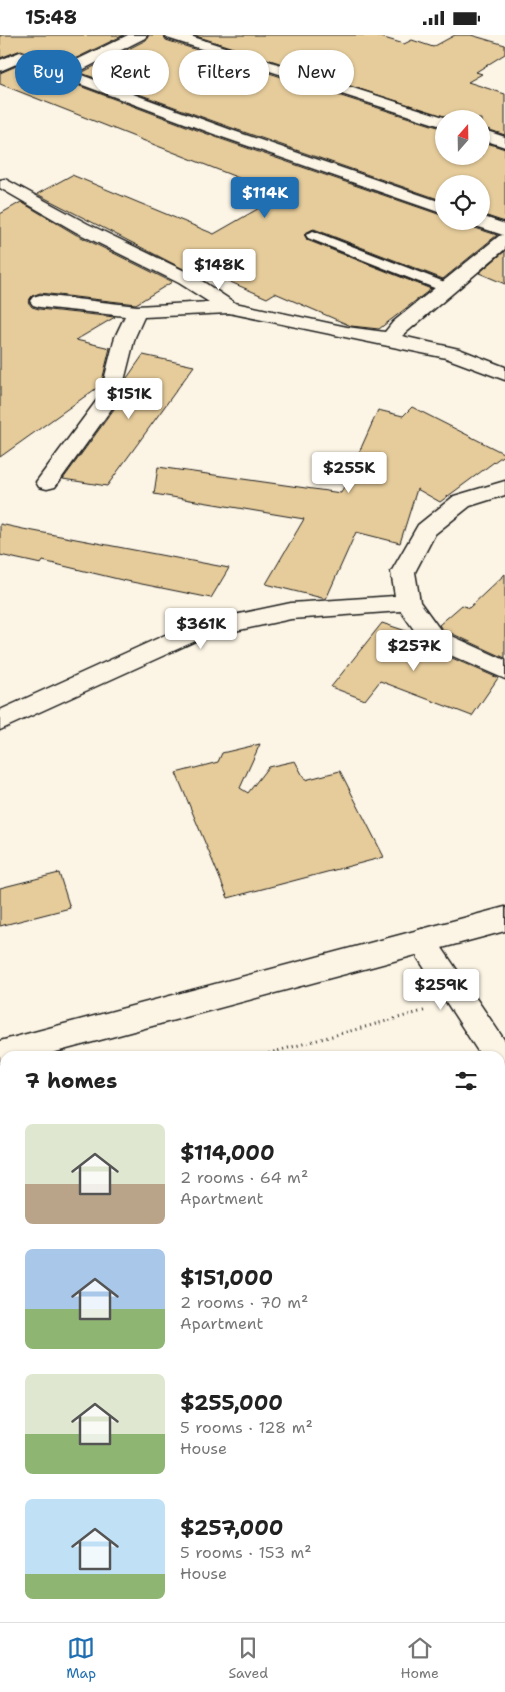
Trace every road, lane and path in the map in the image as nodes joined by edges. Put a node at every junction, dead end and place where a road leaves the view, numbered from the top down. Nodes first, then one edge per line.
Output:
1 (140, 35) edge
2 (172, 35) edge
3 (0, 48) edge
4 (15, 55) edge
5 (15, 59) edge
6 (82, 64) edge
7 (0, 66) edge
8 (82, 80) edge
9 (435, 119) edge
10 (490, 137) edge
11 (505, 142) edge
12 (5, 184) dead end
13 (435, 206) edge
14 (490, 225) edge
15 (505, 231) edge
16 (313, 235) dead end
17 (505, 240) edge
18 (446, 288) junction
19 (40, 301) dead end
20 (229, 307) junction
21 (137, 312) junction
22 (390, 339) junction
23 (505, 374) edge
24 (48, 481) dead end
25 (505, 488) edge
26 (408, 603) junction
27 (505, 670) edge
28 (0, 721) edge
29 (505, 919) edge
30 (422, 941) junction
31 (462, 1001) junction
32 (11, 1051) edge
33 (277, 1051) edge
34 (495, 1051) edge

1 - 6 street
2 - 9 street
3 - 4 street
5 - 7 street
8 - 13 street
10 - 11 street
12 - 20 street
14 - 15 street
16 - 18 lane
17 - 18 street
18 - 22 street
19 - 21 street
20 - 21 street
20 - 22 street
21 - 24 street
22 - 23 street
25 - 26 street
26 - 27 street
26 - 28 street
29 - 30 street
30 - 31 street
30 - 32 street
31 - 33 path
31 - 34 street

